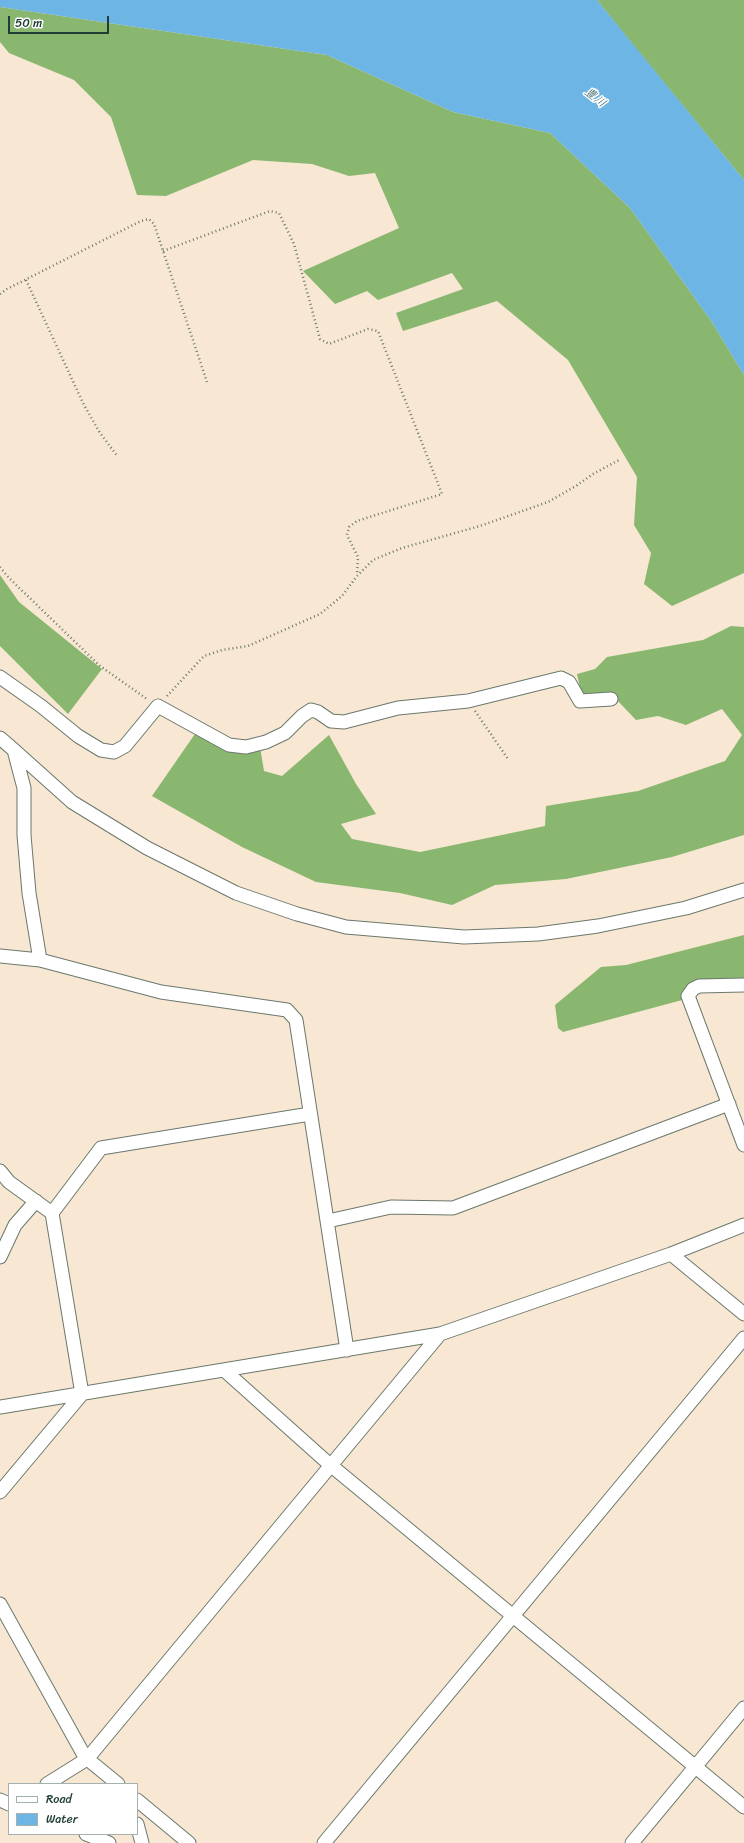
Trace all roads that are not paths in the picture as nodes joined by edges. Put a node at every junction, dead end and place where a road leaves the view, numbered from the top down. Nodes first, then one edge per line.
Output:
1 (0, 677) edge
2 (611, 699) dead end
3 (0, 738) edge
4 (14, 750) junction
5 (744, 890) edge
6 (0, 956) edge
7 (40, 960) junction
8 (744, 986) edge
9 (729, 1104) junction
10 (310, 1114) junction
11 (744, 1145) edge
12 (0, 1171) edge
13 (36, 1201) junction
14 (52, 1213) junction
15 (328, 1221) junction
16 (744, 1225) edge
17 (671, 1254) junction
18 (0, 1257) edge
19 (744, 1314) edge
20 (440, 1334) junction
21 (744, 1338) edge
22 (347, 1350) junction
23 (224, 1370) junction
24 (82, 1394) junction
25 (0, 1407) edge
26 (332, 1466) junction
27 (0, 1492) edge
28 (0, 1604) edge
29 (513, 1615) junction
30 (744, 1708) edge
31 (87, 1759) junction
32 (696, 1767) junction
33 (49, 1783) edge
34 (117, 1783) edge
35 (138, 1801) edge
36 (744, 1807) edge
37 (138, 1828) edge
38 (89, 1835) edge
39 (109, 1843) edge
40 (142, 1843) edge
41 (189, 1843) edge
42 (324, 1843) edge
43 (632, 1843) edge

1 - 2 street
3 - 4 street
4 - 5 street
4 - 7 street
6 - 7 street
7 - 10 street
8 - 9 street
9 - 11 street
9 - 15 street
10 - 14 street
10 - 15 street
12 - 13 street
13 - 14 street
13 - 18 street
14 - 24 street
15 - 22 street
16 - 17 street
17 - 19 street
17 - 20 street
20 - 22 street
20 - 26 street
21 - 29 street
22 - 23 street
23 - 24 street
23 - 26 street
24 - 25 street
24 - 27 street
26 - 29 street
26 - 31 street
28 - 31 street
29 - 32 street
29 - 42 street
30 - 32 street
31 - 33 street
31 - 34 street
32 - 36 street
32 - 43 street
35 - 41 street
37 - 40 street
38 - 39 street

